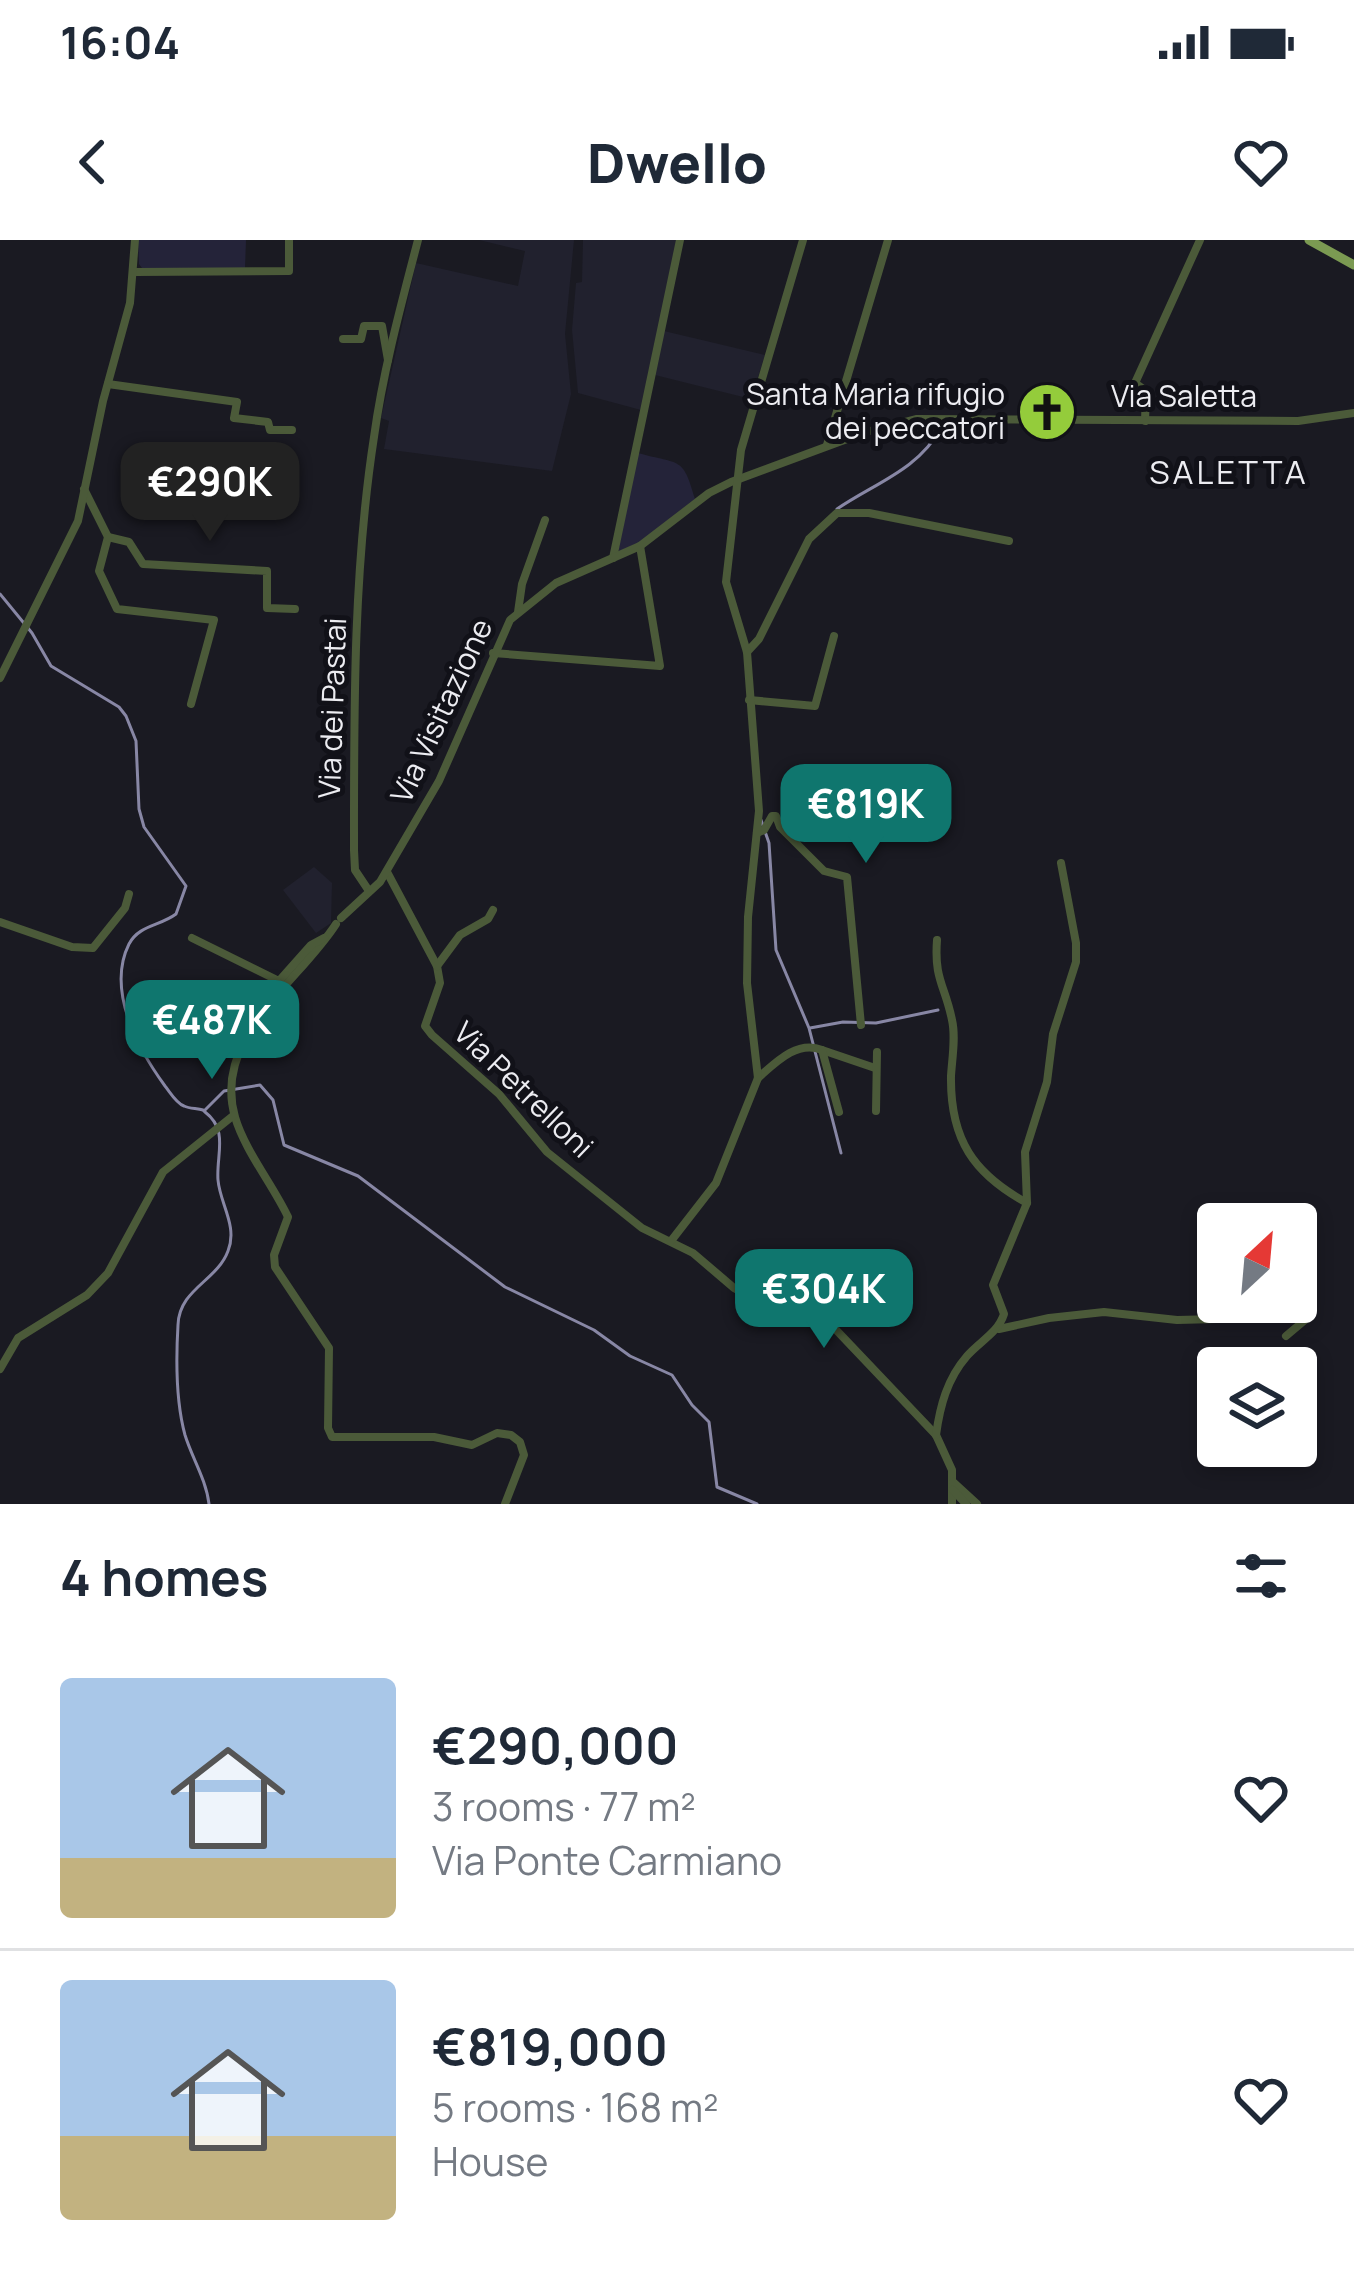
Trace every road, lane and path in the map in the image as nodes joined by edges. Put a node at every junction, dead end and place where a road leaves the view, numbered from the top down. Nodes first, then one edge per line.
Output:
1 (136, 240) edge
2 (289, 240) edge
3 (418, 240) edge
4 (680, 240) edge
5 (803, 240) edge
6 (888, 240) edge
7 (1200, 240) edge
8 (1309, 240) edge
9 (1354, 265) edge
10 (135, 272) junction
11 (343, 339) dead end
12 (388, 362) junction
13 (108, 383) junction
14 (1354, 412) edge
15 (1145, 421) junction
16 (292, 430) dead end
17 (827, 446) junction
18 (735, 480) junction
19 (83, 487) junction
20 (545, 520) dead end
21 (108, 537) junction
22 (1009, 541) dead end
23 (640, 546) junction
24 (614, 558) junction
25 (295, 608) dead end
26 (518, 614) junction
27 (834, 636) dead end
28 (747, 652) junction
29 (493, 653) junction
30 (0, 678) edge
31 (753, 701) junction
32 (191, 704) dead end
33 (762, 829) junction
34 (1061, 863) dead end
35 (386, 871) junction
36 (369, 890) junction
37 (129, 894) dead end
38 (493, 910) dead end
39 (0, 922) edge
40 (327, 936) junction
41 (192, 938) dead end
42 (937, 940) dead end
43 (437, 966) junction
44 (279, 981) junction
45 (252, 1016) dead end
46 (861, 1025) dead end
47 (815, 1048) junction
48 (878, 1052) dead end
49 (875, 1068) junction
50 (758, 1078) junction
51 (876, 1111) dead end
52 (839, 1112) dead end
53 (234, 1115) junction
54 (1028, 1203) junction
55 (671, 1241) junction
56 (997, 1329) junction
57 (1286, 1336) dead end
58 (0, 1369) edge
59 (936, 1435) junction
60 (952, 1470) junction
61 (953, 1485) junction
62 (971, 1501) edge
63 (505, 1504) edge
64 (952, 1504) edge

1 - 10 street
2 - 10 street
3 - 12 street, Via dei Pastai
4 - 24 street
5 - 18 street
6 - 17 street
7 - 15 street
8 - 9 main road
10 - 13 street
11 - 12 street
12 - 36 street, Via dei Pastai
13 - 16 street
13 - 19 street
14 - 15 street, Via Saletta
15 - 17 street, Via Saletta
17 - 18 street, Via Saletta
18 - 23 street, Via Visitazione
18 - 28 street
19 - 21 street
19 - 30 street
20 - 26 street
21 - 25 street
21 - 32 street
22 - 28 street
23 - 24 street, Via Visitazione
23 - 29 street
24 - 26 street, Via Visitazione
26 - 29 street, Via Visitazione
27 - 31 street
28 - 31 street
29 - 35 street, Via Visitazione
31 - 33 street
33 - 46 street
33 - 50 street
34 - 54 street
35 - 36 street, Via Visitazione
35 - 43 street
36 - 40 street, Via Visitazione
37 - 39 street
38 - 43 street
40 - 44 street
40 - 53 street
41 - 44 street
42 - 54 street
43 - 55 street, Via Petrelloni
44 - 45 street
47 - 49 street
47 - 50 street
47 - 52 street
48 - 49 street
49 - 51 street
50 - 55 street
53 - 58 street
53 - 63 street
54 - 56 street
55 - 59 street
56 - 57 street
56 - 59 street
59 - 60 street
60 - 61 street
60 - 62 street
61 - 62 street
61 - 64 street

